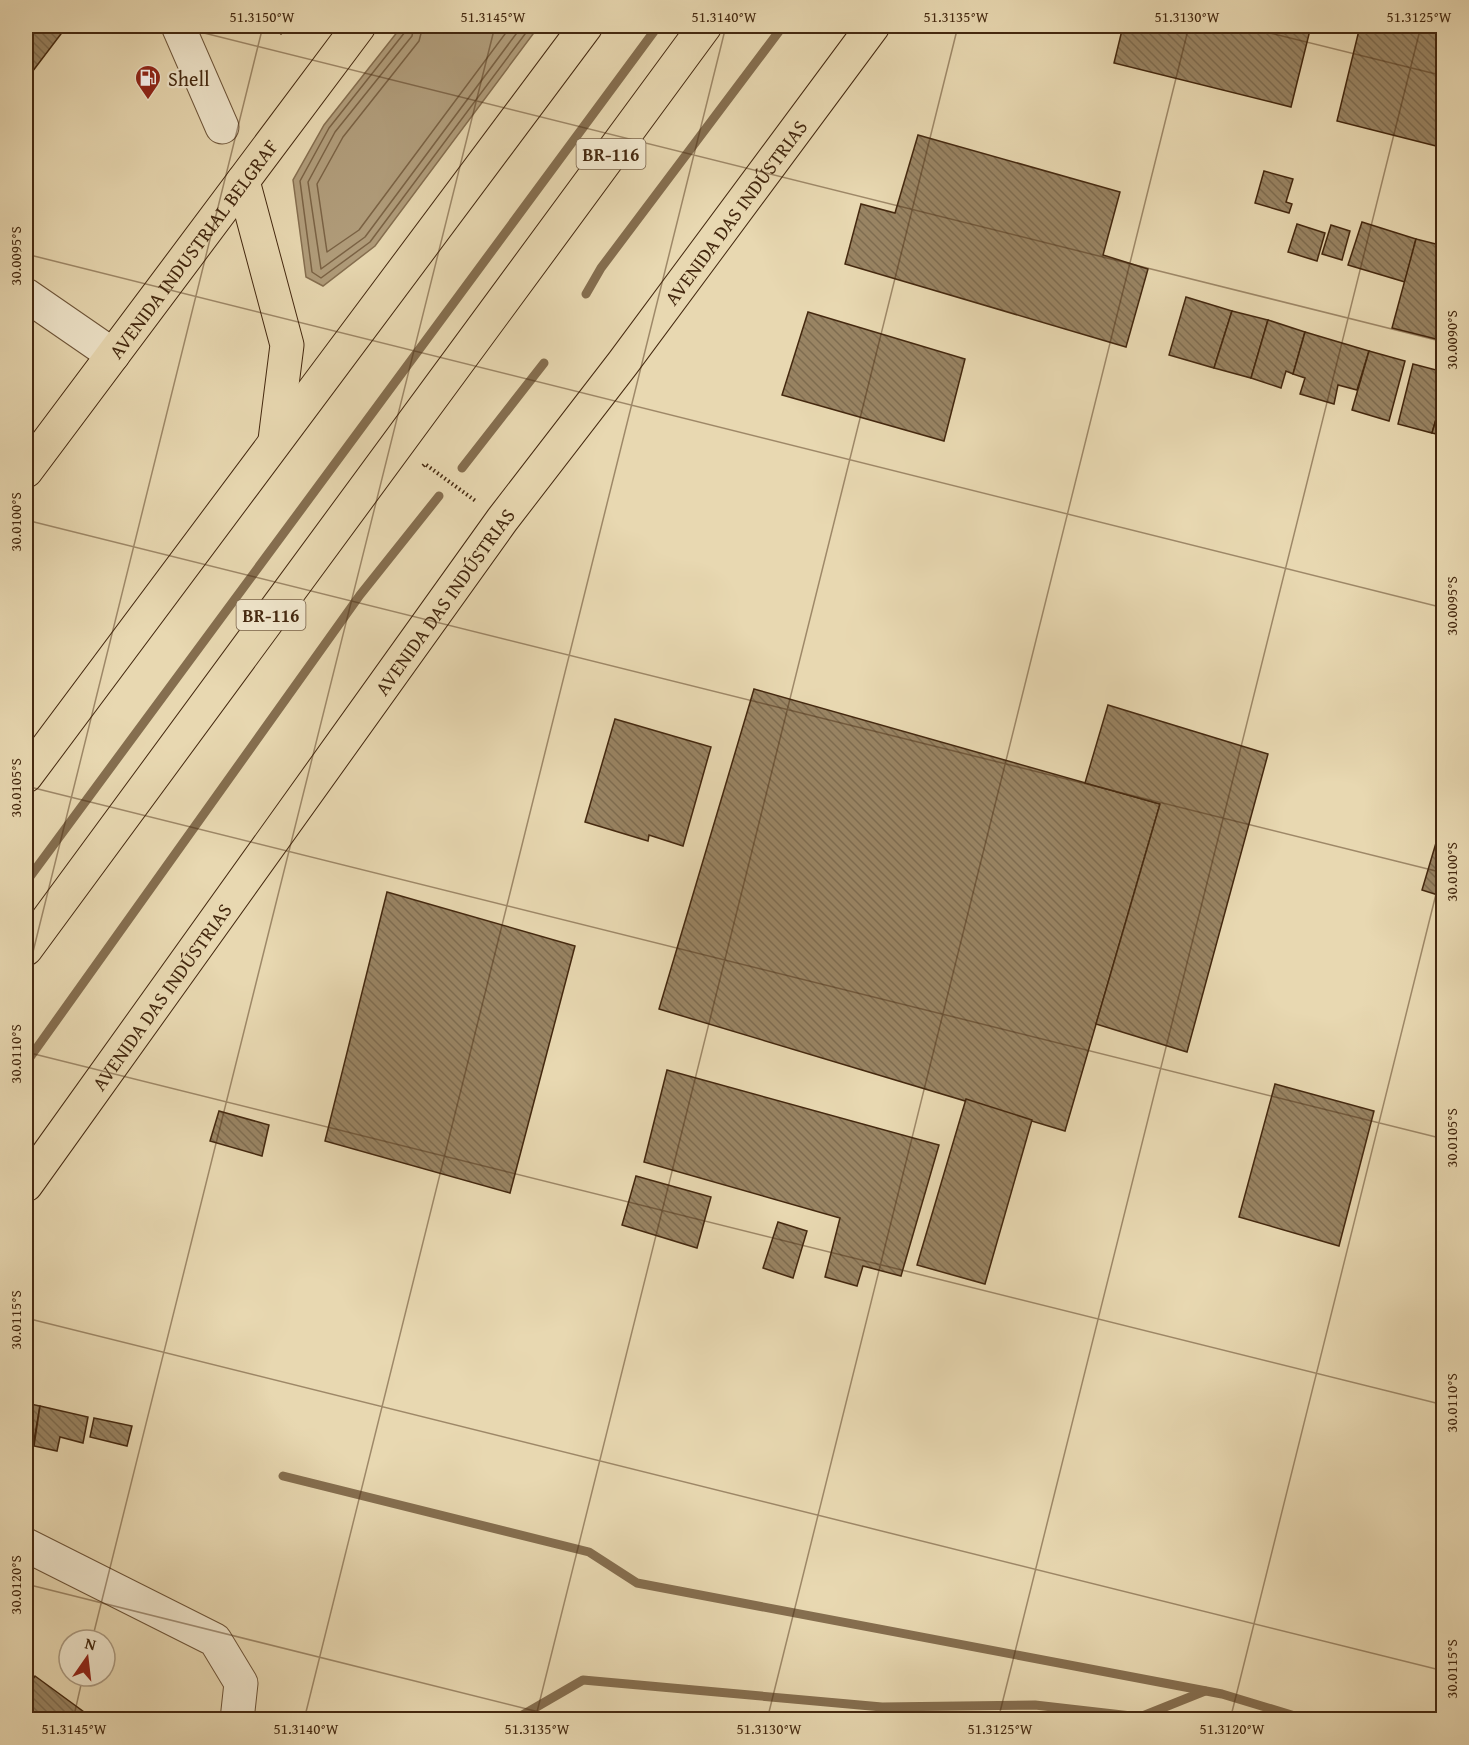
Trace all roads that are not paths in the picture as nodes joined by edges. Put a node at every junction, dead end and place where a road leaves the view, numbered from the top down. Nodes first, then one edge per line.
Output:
1 (178, 26) edge
2 (359, 26) edge
3 (586, 26) edge
4 (705, 26) edge
5 (873, 26) edge
6 (222, 127) dead end
7 (243, 181) junction
8 (26, 295) edge
9 (113, 354) junction
10 (275, 441) junction
11 (26, 471) edge
12 (26, 776) edge
13 (26, 949) edge
14 (26, 1185) edge
15 (26, 1545) edge
16 (237, 1719) edge

1 - 6 lane
2 - 7 main road, AVENIDA INDUSTRIAL BELGRAF
3 - 10 main road
4 - 13 main road, BR-116
5 - 14 main road, AVENIDA DAS INDÚSTRIAS
7 - 9 main road, AVENIDA INDUSTRIAL BELGRAF
7 - 10 main road
8 - 9 lane
9 - 11 main road, AVENIDA INDUSTRIAL BELGRAF
10 - 12 main road
15 - 16 lane

